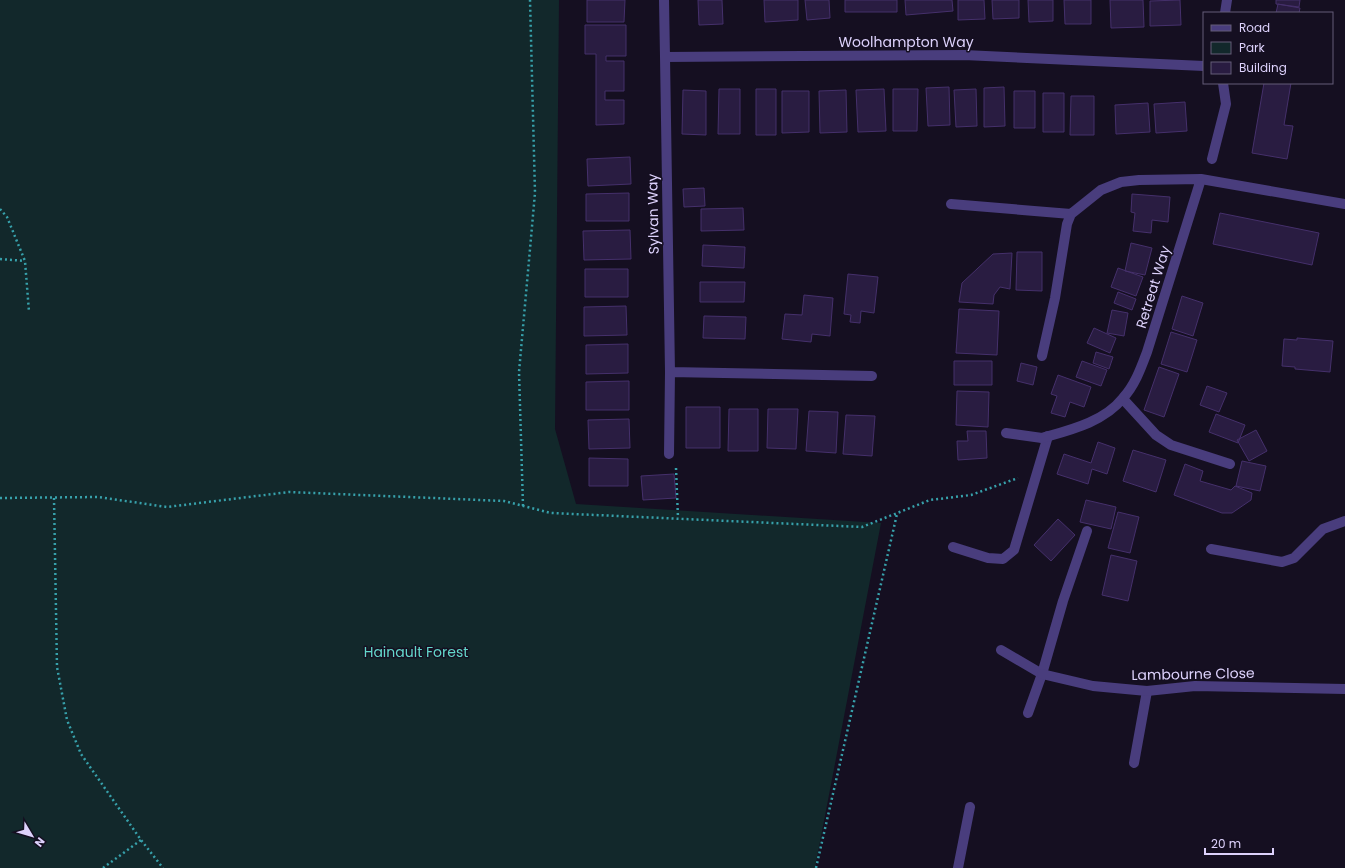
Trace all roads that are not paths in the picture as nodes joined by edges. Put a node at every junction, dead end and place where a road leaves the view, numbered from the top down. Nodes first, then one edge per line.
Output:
1 (664, 0) edge
2 (1227, 0) edge
3 (1225, 12) edge
4 (665, 57) junction
5 (1203, 66) edge
6 (1223, 84) edge
7 (1212, 159) dead end
8 (1201, 179) junction
9 (951, 204) dead end
10 (1345, 204) edge
11 (1071, 214) junction
12 (1042, 356) dead end
13 (670, 372) junction
14 (872, 376) dead end
15 (1123, 399) junction
16 (1006, 433) dead end
17 (1045, 437) junction
18 (669, 454) road end
19 (1230, 464) dead end
20 (1345, 521) edge
21 (1087, 532) dead end
22 (953, 547) dead end
23 (1211, 549) dead end
24 (1001, 650) dead end
25 (1042, 674) junction
26 (1345, 689) edge
27 (1147, 691) junction
28 (1028, 713) dead end
29 (1134, 763) dead end
30 (970, 807) dead end
31 (958, 868) edge

1 - 4 street
2 - 3 street
4 - 5 street, Woolhampton Way
4 - 13 street, Sylvan Way
6 - 7 street
8 - 10 street
8 - 11 street
8 - 15 street, Retreat Way
9 - 11 street
11 - 12 street
13 - 14 street
13 - 18 street, Sylvan Way
15 - 17 street, Retreat Way
15 - 19 street
16 - 17 street
17 - 22 street
20 - 23 street
21 - 25 street
24 - 25 street, Lambourne Close
25 - 27 street, Lambourne Close
25 - 28 street
26 - 27 street, Lambourne Close
27 - 29 street
30 - 31 street

